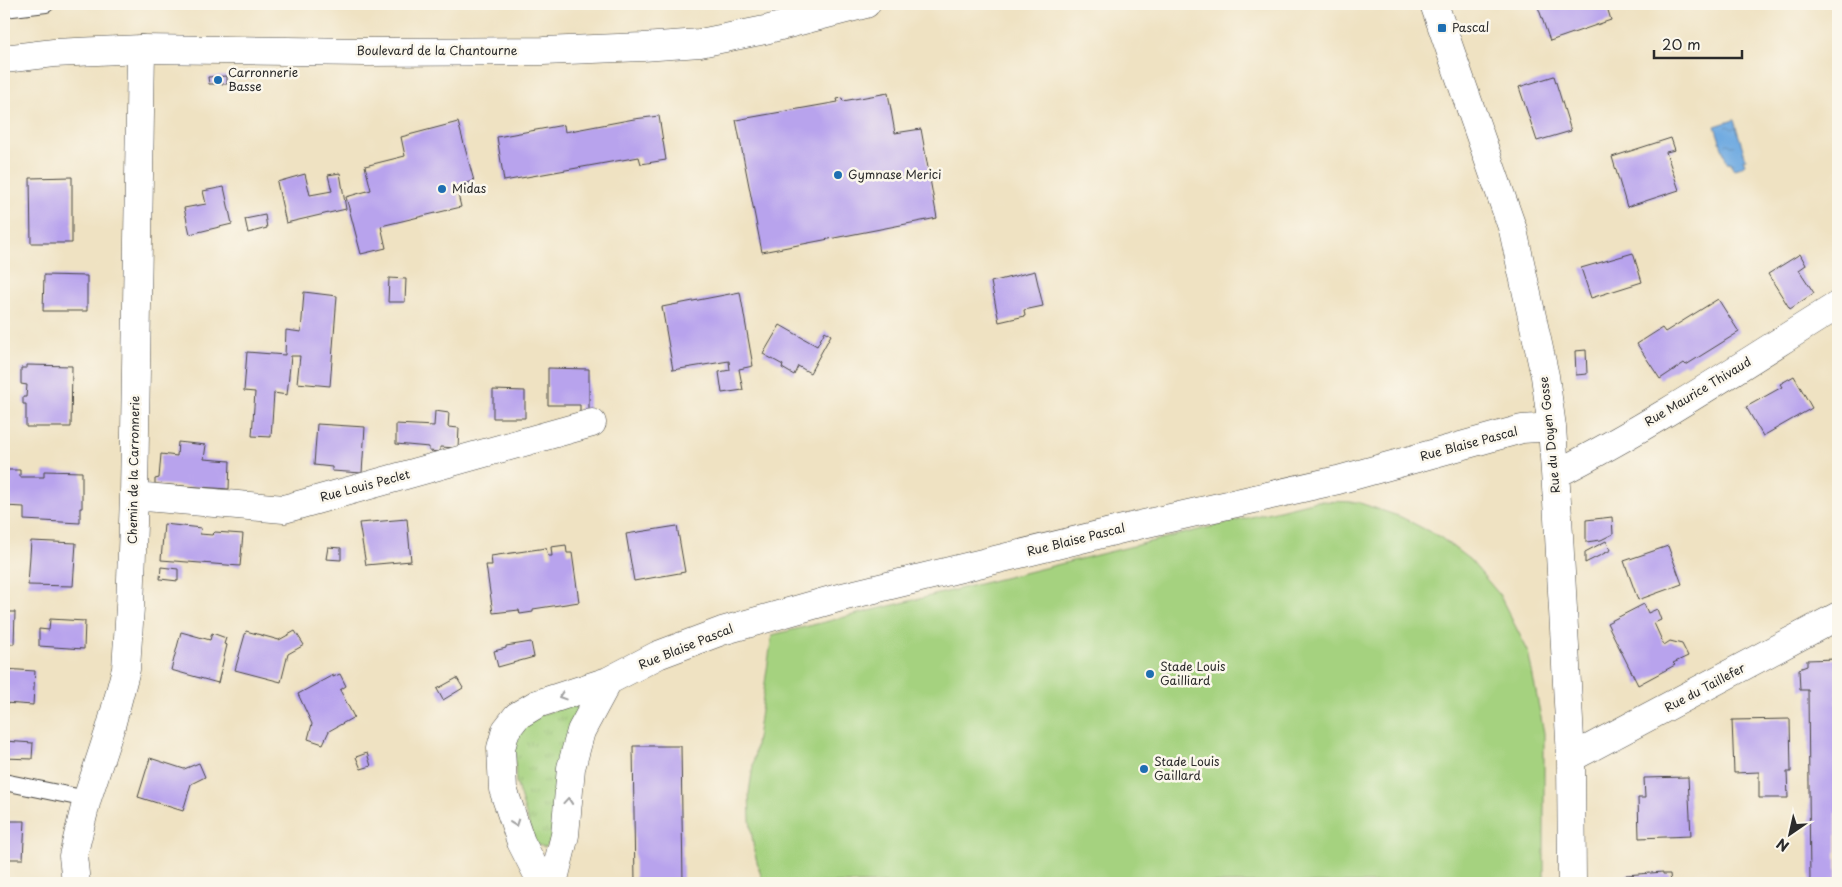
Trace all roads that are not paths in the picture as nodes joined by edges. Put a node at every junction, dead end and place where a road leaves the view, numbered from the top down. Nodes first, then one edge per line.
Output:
1 (46, 4) edge
2 (866, 4) edge
3 (1434, 4) edge
4 (4, 10) edge
5 (141, 49) junction
6 (4, 59) edge
7 (1838, 305) edge
8 (592, 423) dead end
9 (1552, 427) junction
10 (1556, 474) junction
11 (134, 496) junction
12 (1838, 616) edge
13 (608, 681) junction
14 (1571, 758) junction
15 (4, 782) edge
16 (87, 799) junction
17 (76, 883) edge
18 (542, 883) edge
19 (553, 883) edge
20 (1572, 883) edge

1 - 4 lane
2 - 5 street, Boulevard de la Chantourne
3 - 9 street, Rue du Doyen Gosse
5 - 6 street, Boulevard de la Chantourne
5 - 11 street, Chemin de la Carronnerie
7 - 10 street, Rue Maurice Thivaud
8 - 11 street, Rue Louis Peclet
9 - 10 street, Rue du Doyen Gosse
9 - 13 street, Rue Blaise Pascal
10 - 14 street, Rue du Doyen Gosse
11 - 16 street, Chemin de la Carronnerie
12 - 14 street, Rue du Taillefer
13 -> 18 street, Rue Blaise Pascal
19 -> 13 street
14 - 20 street, Rue du Doyen Gosse
15 - 16 lane
16 - 17 street, Chemin de la Carronnerie

